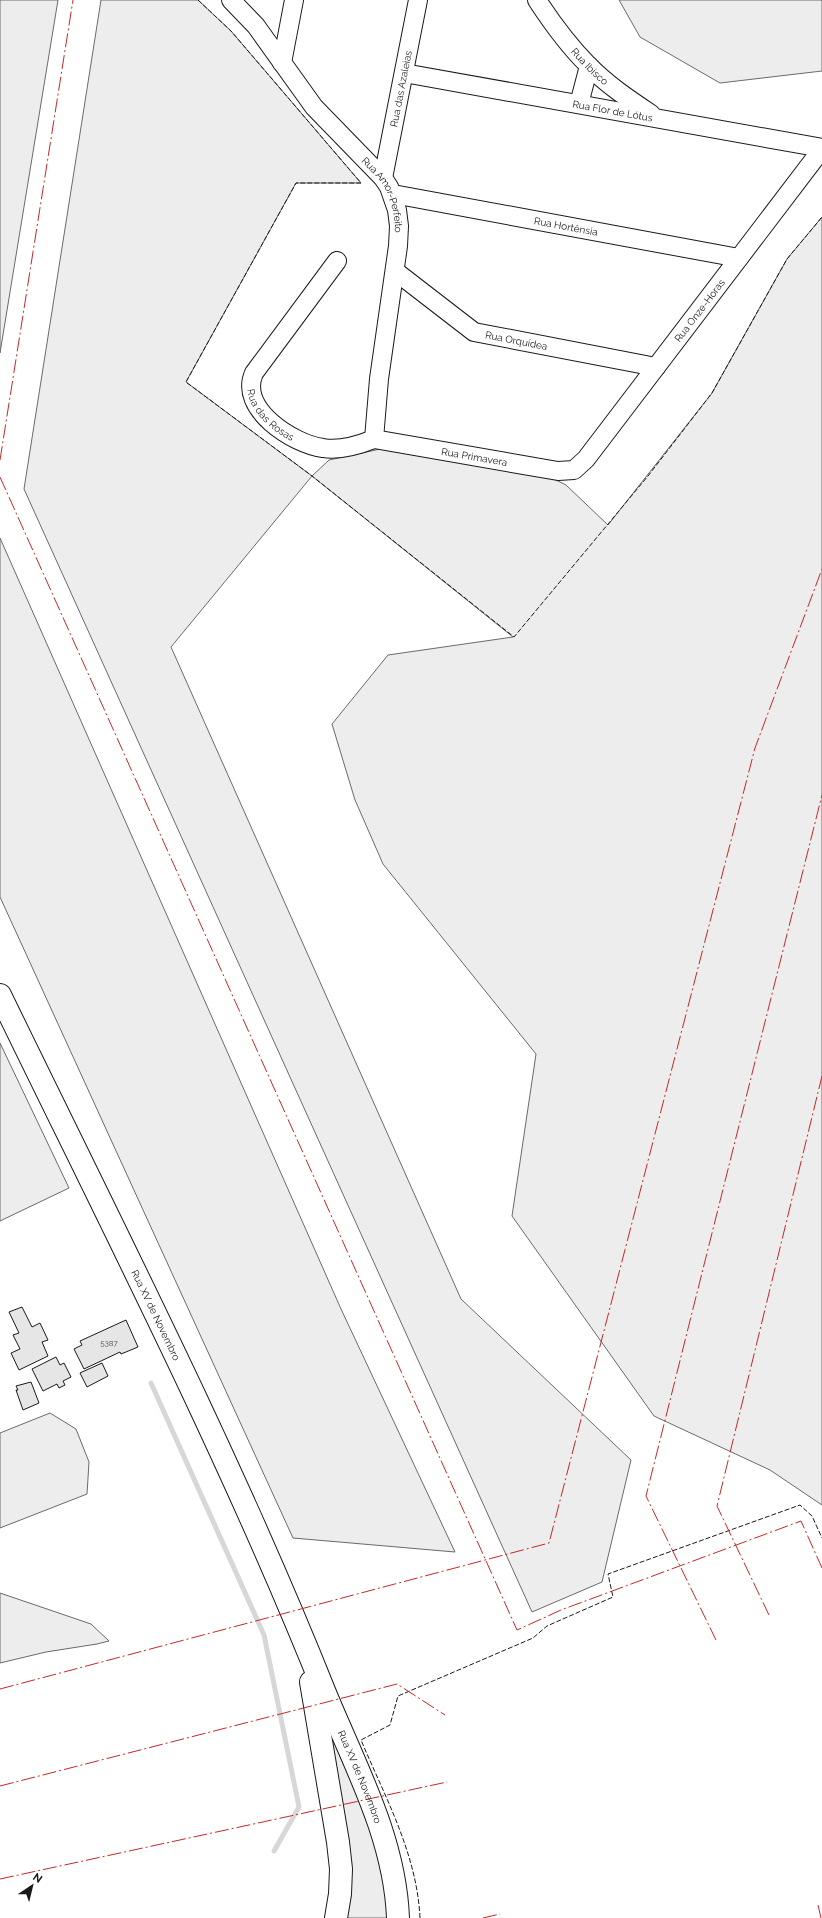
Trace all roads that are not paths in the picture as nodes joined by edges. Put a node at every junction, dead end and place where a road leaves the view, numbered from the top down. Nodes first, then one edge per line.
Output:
1 (231, 0) edge
2 (294, 0) edge
3 (418, 0) edge
4 (537, 0) edge
5 (282, 63) junction
6 (589, 66) junction
7 (404, 73) junction
8 (579, 104) junction
9 (656, 118) junction
10 (822, 148) edge
11 (383, 178) junction
12 (393, 194) junction
13 (739, 258) junction
14 (338, 261) dead end
15 (395, 271) junction
16 (656, 367) junction
17 (374, 439) junction
18 (574, 470) joint
19 (0, 995) edge
20 (304, 1640) junction
21 (336, 1918) edge
22 (398, 1918) edge

1 - 5 street, Rua Amor-Perfeito
2 - 5 street
3 - 7 street, Rua das Azaleias
4 - 6 street, Rua Ibisco
5 - 11 street, Rua Amor-Perfeito
6 - 8 street
6 - 9 street, Rua Ibisco
7 - 8 street, Rua Flor de Lótus
7 - 11 street, Rua das Azaleias
8 - 9 street, Rua Flor de Lótus
9 - 10 street, Rua Flor de Lótus
10 - 13 street, Rua Onze-Horas
11 - 12 street, Rua Amor-Perfeito
12 - 13 street, Rua Hortênsia
12 - 15 street, Rua Amor-Perfeito
13 - 16 street, Rua Onze-Horas
14 - 17 street, Rua das Rosas
15 - 16 street, Rua Orquídea
15 - 17 street, Rua Amor-Perfeito
16 - 18 street, Rua Onze-Horas
17 - 18 street, Rua Primavera
19 - 20 main road, Rua XV de Novembro
20 - 21 main road, Rua XV de Novembro
20 - 22 main road, Rua XV de Novembro

